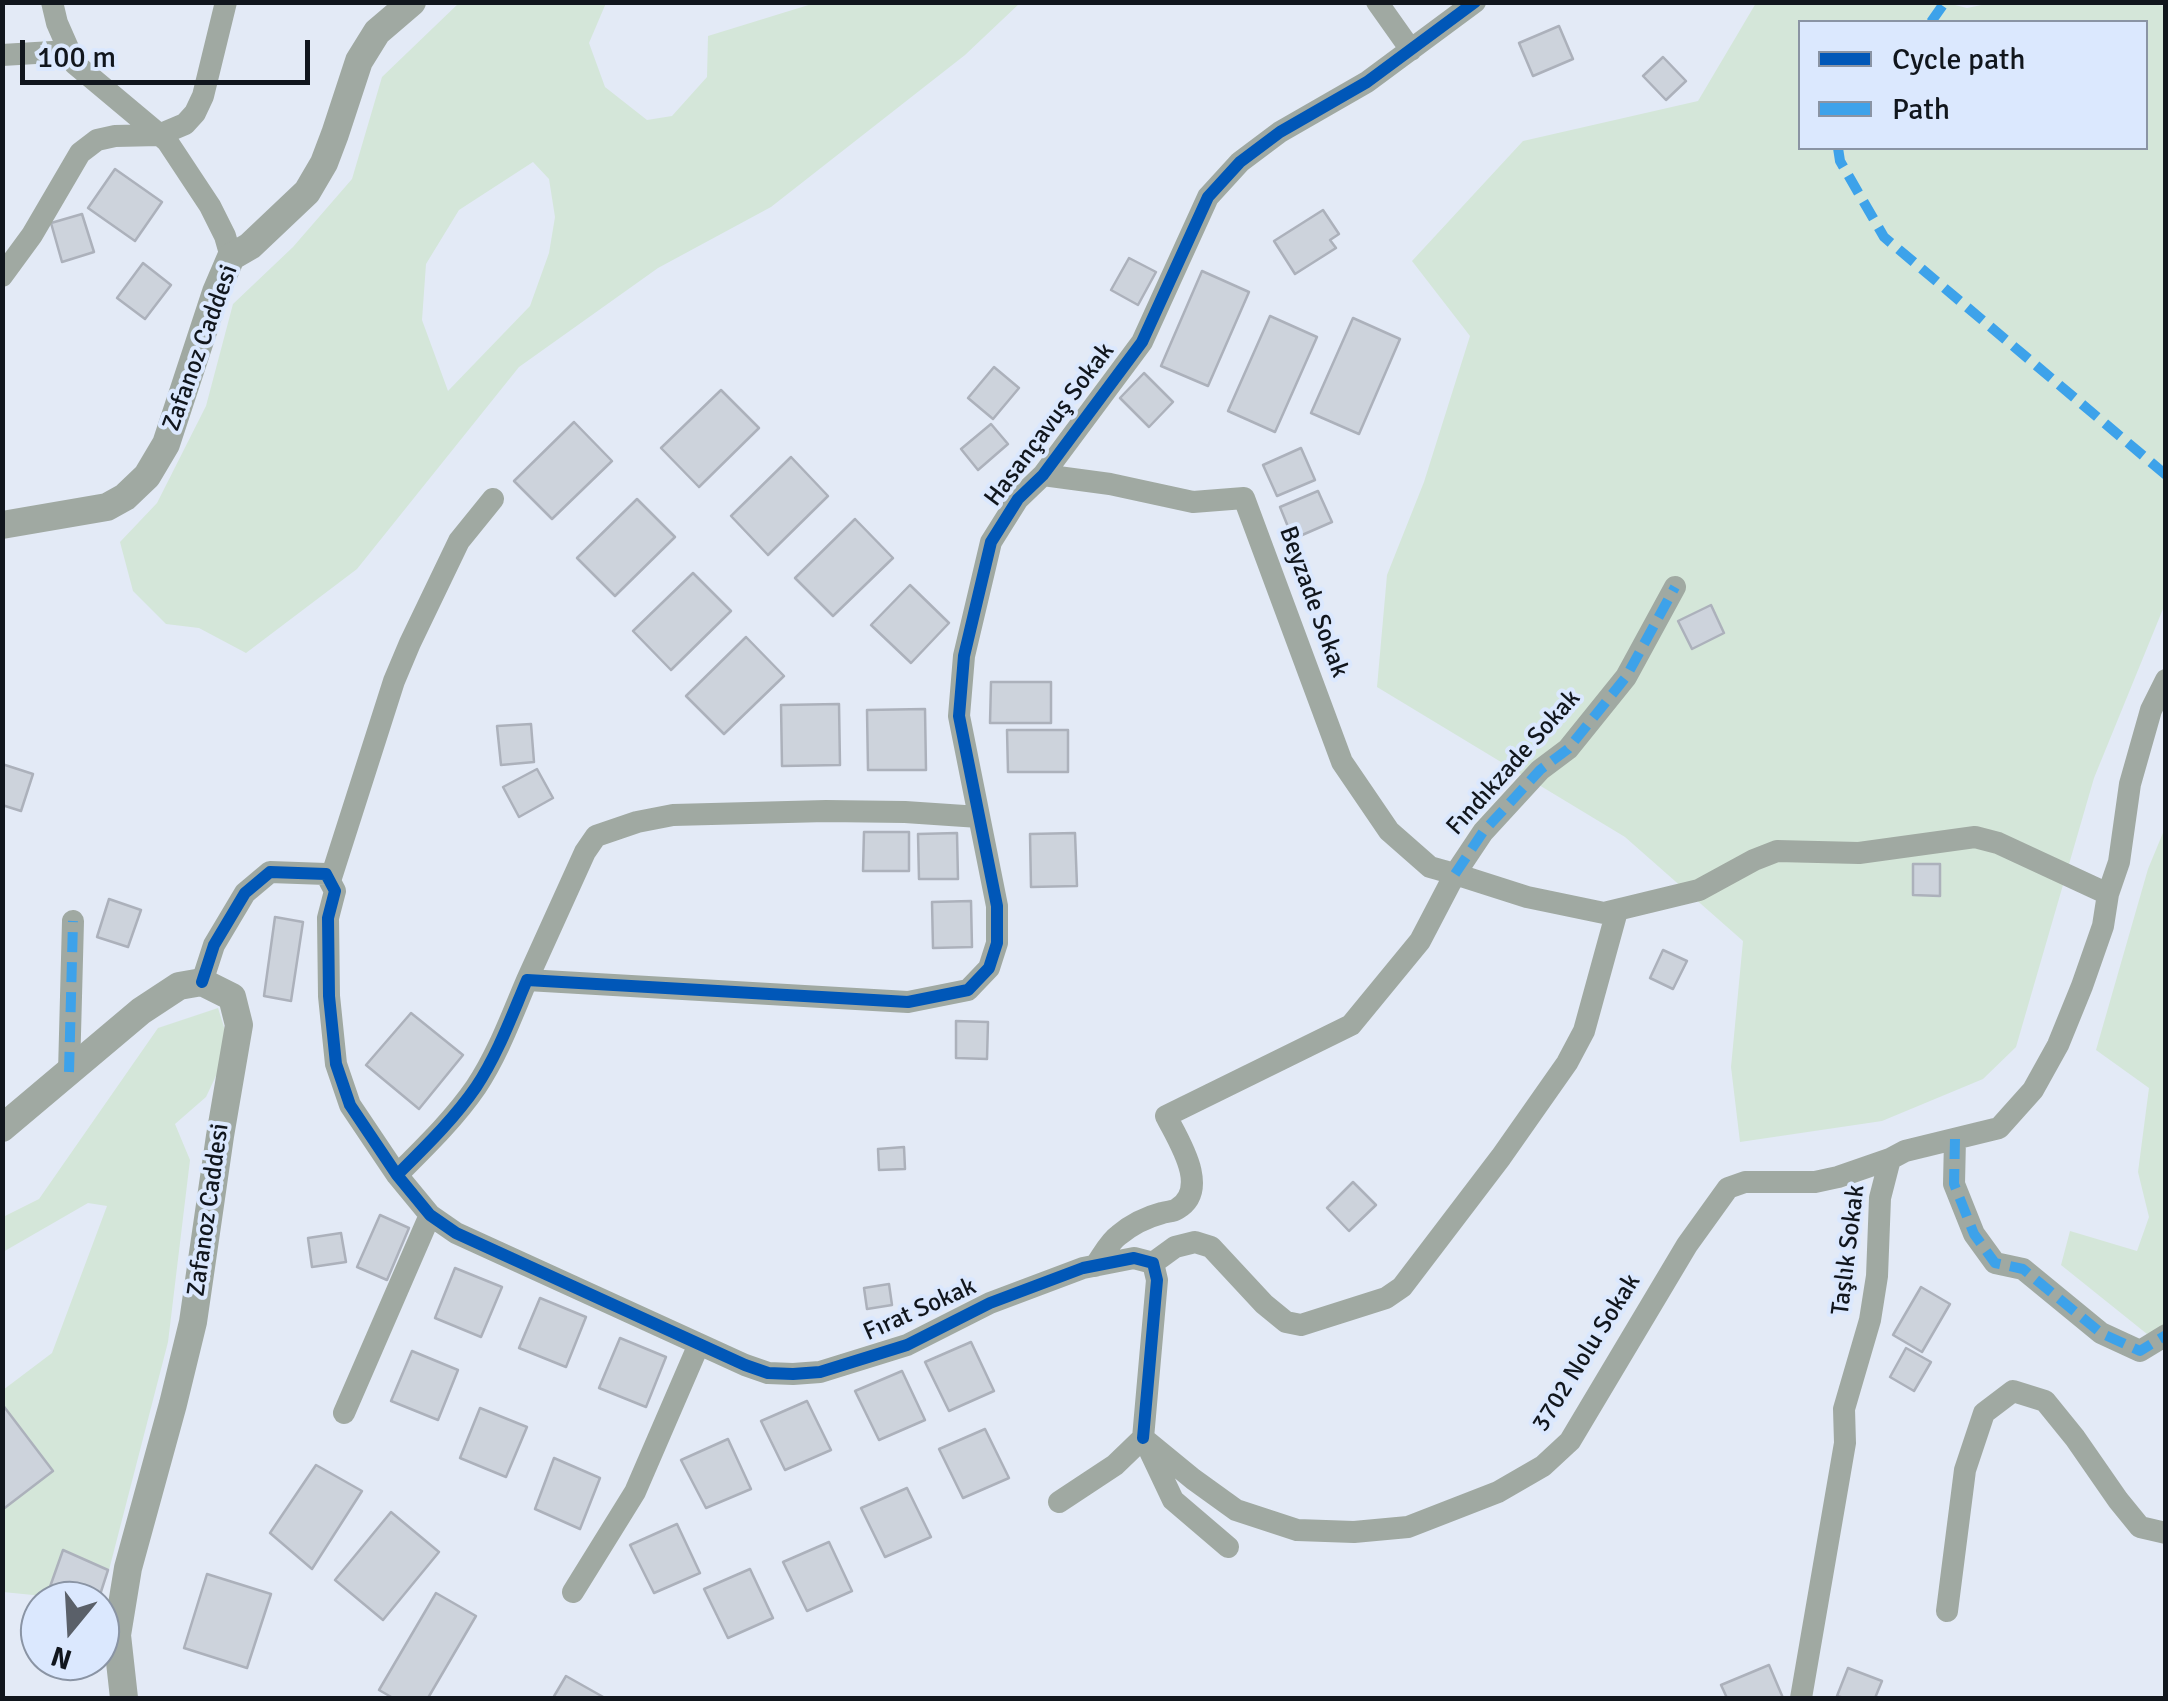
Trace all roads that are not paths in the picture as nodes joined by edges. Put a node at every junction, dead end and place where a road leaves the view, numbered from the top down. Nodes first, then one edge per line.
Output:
1 (52, 2) edge
2 (226, 2) edge
3 (412, 2) edge
4 (1377, 2) edge
5 (1475, 2) edge
6 (1411, 50) junction
7 (69, 51) junction
8 (2, 55) edge
9 (159, 135) junction
10 (231, 257) junction
11 (2, 276) edge
12 (1043, 475) junction
13 (493, 500) dead end
14 (2, 526) edge
15 (1675, 587) dead end
16 (2166, 680) edge
17 (979, 817) junction
18 (1455, 874) junction
19 (330, 881) junction
20 (2108, 894) junction
21 (1616, 911) junction
22 (74, 921) dead end
23 (527, 980) junction
24 (202, 982) junction
25 (69, 1072) junction
26 (2, 1128) edge
27 (1954, 1139) junction
28 (1890, 1158) junction
29 (397, 1175) junction
30 (430, 1215) junction
31 (1153, 1263) junction
32 (1095, 1266) junction
33 (2166, 1335) edge
34 (699, 1344) junction
35 (344, 1413) dead end
36 (1143, 1438) junction
37 (1059, 1502) dead end
38 (2166, 1533) edge
39 (1228, 1548) dead end
40 (573, 1592) dead end
41 (1947, 1612) dead end
42 (124, 1698) edge
43 (1801, 1698) edge

1 - 7 street
2 - 9 street
3 - 10 street, Zafanoz Caddesi
4 - 6 street
5 - 6 street, Hasançavuş Sokak
6 - 12 street, Hasançavuş Sokak
7 - 8 street
7 - 9 street
9 - 10 street
9 - 11 street
10 - 14 street, Zafanoz Caddesi
12 - 17 street, Hasançavuş Sokak
12 - 18 street, Beyzade Sokak
13 - 19 street, Fırat Sokak
15 - 18 street, Fındıkzade Sokak
16 - 20 street, Taşlık Sokak
17 - 23 street
17 - 23 street, Hasançavuş Sokak
18 - 21 street
18 - 32 street, Fındıkzade Sokak
19 - 24 street
19 - 29 street, Fırat Sokak
20 - 21 street
20 - 27 street, Taşlık Sokak
21 - 31 street
22 - 25 street
23 - 29 street
24 - 25 street
24 - 42 street, Zafanoz Caddesi
25 - 26 street
27 - 28 street, Taşlık Sokak
27 - 33 street
28 - 36 street, 3702 Nolu Sokak
28 - 43 street, Taşlık Sokak
29 - 30 street, Fırat Sokak
30 - 34 street, Fırat Sokak
30 - 35 street
31 - 32 street, Fırat Sokak
31 - 36 street
32 - 34 street, Fırat Sokak
34 - 40 street
36 - 37 street
36 - 39 street
38 - 41 street

